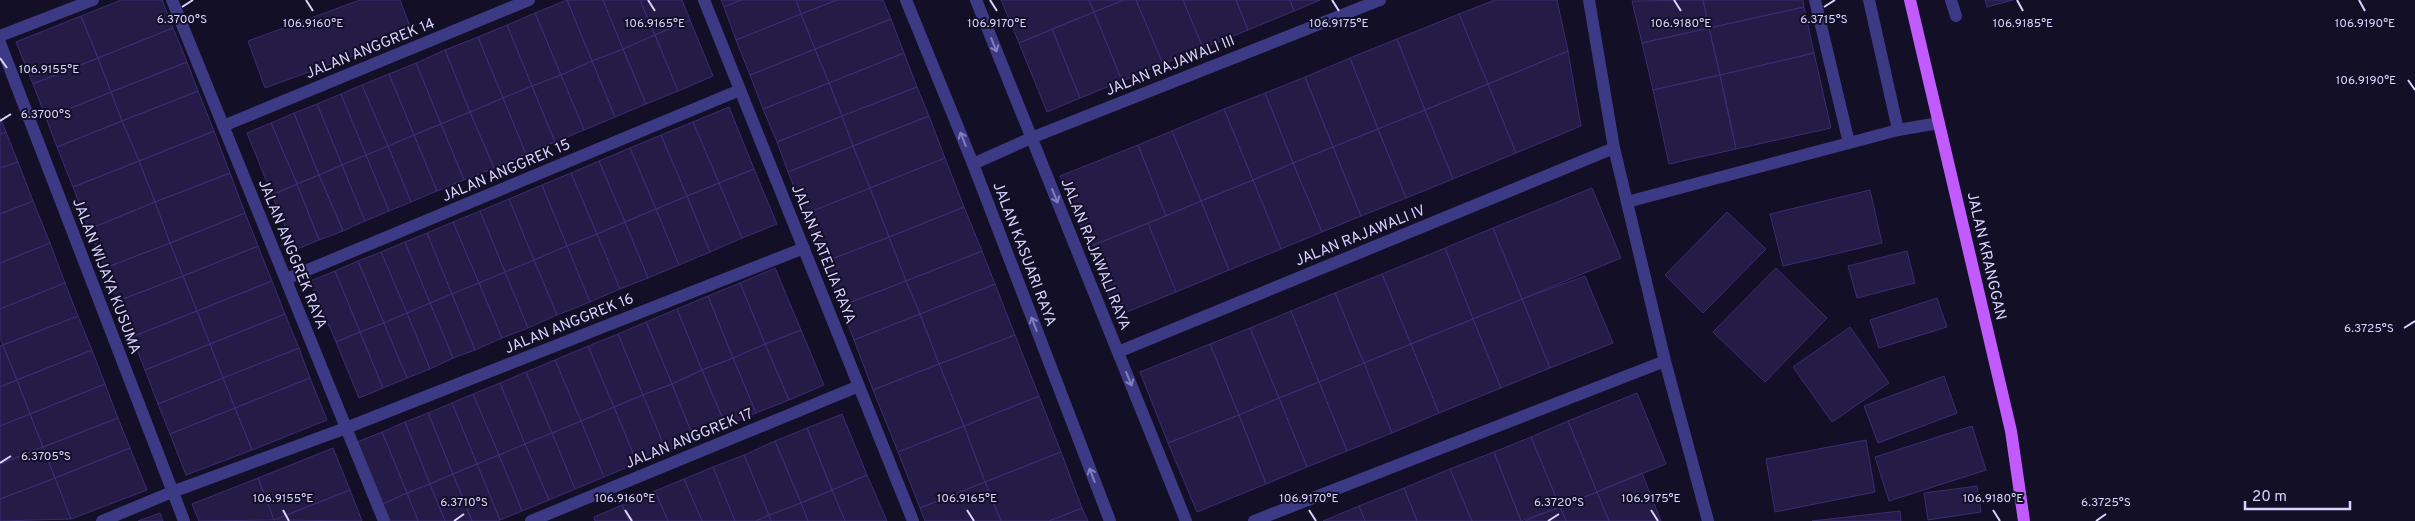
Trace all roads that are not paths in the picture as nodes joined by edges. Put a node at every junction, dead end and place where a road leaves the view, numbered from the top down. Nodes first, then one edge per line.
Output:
1 (93, 0) edge
2 (172, 0) edge
3 (528, 0) edge
4 (704, 0) edge
5 (906, 0) edge
6 (976, 0) edge
7 (1380, 0) edge
8 (1589, 0) edge
9 (1816, 0) edge
10 (1869, 0) edge
11 (1910, 0) edge
12 (1951, 0) edge
13 (1956, 16) dead end
14 (0, 36) edge
15 (0, 43) edge
16 (740, 90) junction
17 (1939, 123) junction
18 (223, 126) junction
19 (1898, 130) junction
20 (1031, 138) junction
21 (1849, 143) junction
22 (1614, 148) junction
23 (973, 164) junction
24 (1627, 202) junction
25 (804, 248) junction
26 (286, 279) junction
27 (1118, 352) junction
28 (1664, 361) junction
29 (859, 386) junction
30 (346, 428) junction
31 (172, 492) junction
32 (102, 521) edge
33 (184, 521) edge
34 (384, 521) edge
35 (531, 521) edge
36 (913, 521) edge
37 (1110, 521) edge
38 (1186, 521) edge
39 (1254, 521) edge
40 (1708, 521) edge
41 (2024, 521) edge

1 - 14 street
2 - 18 street, JALAN ANGGREK RAYA
3 - 18 street, JALAN ANGGREK 14
4 - 16 street, JALAN KATELIA RAYA
23 -> 5 street, JALAN KASUARI RAYA
6 -> 20 street, JALAN RAJAWALI RAYA
7 - 20 street, JALAN RAJAWALI III
8 - 22 street
9 - 21 street
10 - 19 street
11 - 17 main road, JALAN KRANGGAN
12 - 13 street
15 - 31 street, JALAN WIJAYA KUSUMA
16 - 25 street, JALAN KATELIA RAYA
16 - 26 street, JALAN ANGGREK 15
17 - 19 street
17 - 41 main road, JALAN KRANGGAN
18 - 26 street, JALAN ANGGREK RAYA
19 - 21 street
20 - 23 street, JALAN RAJAWALI III
20 -> 27 street, JALAN RAJAWALI RAYA
21 - 24 street
22 - 24 street
22 - 27 street, JALAN RAJAWALI IV
37 -> 23 street, JALAN KASUARI RAYA
24 - 28 street
25 - 29 street, JALAN KATELIA RAYA
25 - 30 street, JALAN ANGGREK 16
26 - 30 street, JALAN ANGGREK RAYA
27 -> 38 street, JALAN RAJAWALI RAYA
28 - 39 street
28 - 40 street
29 - 35 street, JALAN ANGGREK 17
29 - 36 street, JALAN KATELIA RAYA
30 - 31 street, JALAN ANGGREK 16
30 - 34 street, JALAN ANGGREK RAYA
31 - 32 street, JALAN ANGGREK 16
31 - 33 street, JALAN WIJAYA KUSUMA

